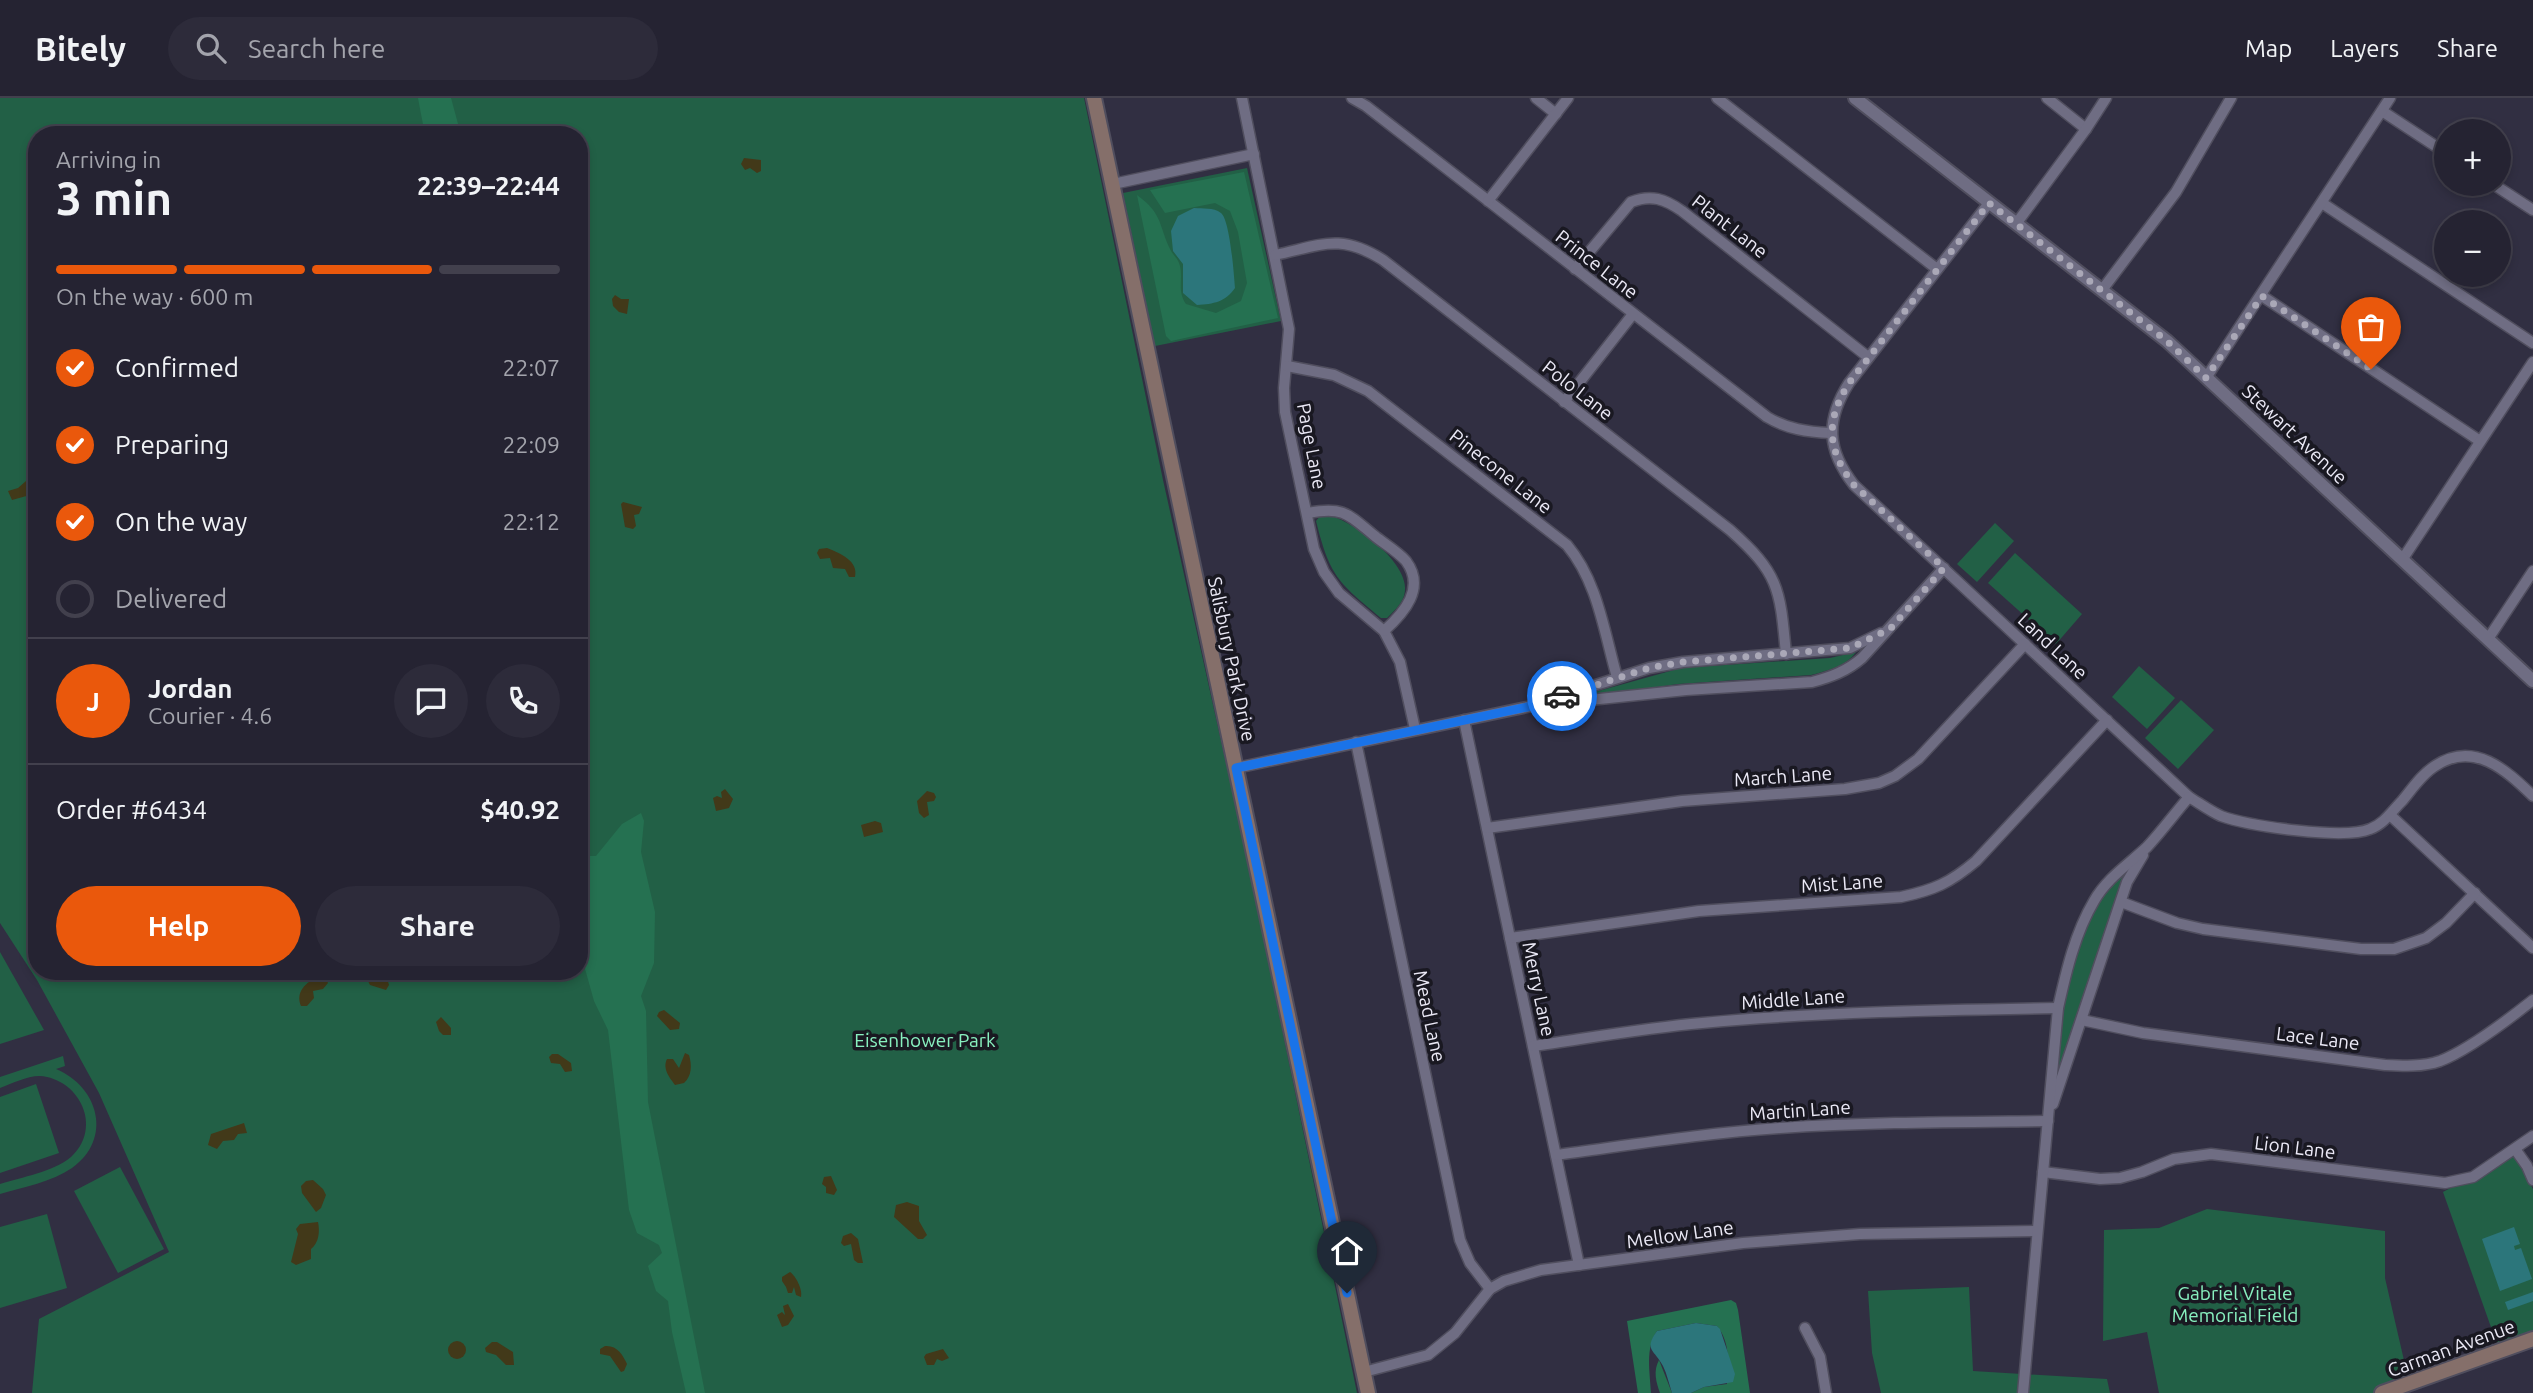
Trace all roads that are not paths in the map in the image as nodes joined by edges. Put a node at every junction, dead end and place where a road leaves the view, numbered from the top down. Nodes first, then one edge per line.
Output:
1 (1094, 98) edge
2 (1242, 98) edge
3 (1352, 98) edge
4 (1536, 98) edge
5 (1568, 98) edge
6 (1717, 98) edge
7 (1855, 98) edge
8 (2047, 98) edge
9 (2106, 98) edge
10 (2231, 98) edge
11 (2390, 98) edge
12 (2382, 111) junction
13 (1556, 114) junction
14 (2087, 129) junction
15 (2434, 145) edge
16 (1254, 154) junction
17 (1113, 184) junction
18 (2511, 196) edge
19 (1488, 201) junction
20 (1989, 203) junction
21 (2322, 203) junction
22 (2533, 210) edge
23 (2016, 225) junction
24 (1275, 255) junction
25 (1576, 269) junction
26 (1937, 269) junction
27 (2102, 290) junction
28 (2262, 296) junction
29 (1633, 314) junction
30 (2533, 343) edge
31 (1868, 357) junction
32 (2533, 362) edge
33 (1287, 366) junction
34 (2206, 378) junction
35 (1564, 402) junction
36 (1831, 433) junction
37 (2480, 441) junction
38 (1308, 513) junction
39 (2402, 559) junction
40 (1944, 568) junction
41 (2533, 571) edge
42 (1890, 629) junction
43 (1384, 631) junction
44 (2488, 639) junction
45 (2025, 644) junction
46 (1786, 654) junction
47 (1617, 677) junction
48 (2533, 681) edge
49 (1532, 706) junction
50 (1464, 720) junction
51 (2107, 720) junction
52 (1415, 729) junction
53 (1356, 742) junction
54 (1236, 768) junction
55 (2533, 796) edge
56 (2189, 797) junction
57 (2390, 815) junction
58 (1487, 828) junction
59 (2148, 846) junction
60 (2474, 893) junction
61 (2120, 902) junction
62 (1510, 938) junction
63 (2533, 948) edge
64 (2533, 1000) edge
65 (2058, 1008) junction
66 (2082, 1020) junction
67 (1533, 1046) junction
68 (2048, 1121) junction
69 (2533, 1136) edge
70 (2515, 1149) junction
71 (1556, 1156) junction
72 (2043, 1172) junction
73 (2533, 1180) edge
74 (2037, 1231) junction
75 (1579, 1265) junction
76 (1490, 1289) junction
77 (1805, 1328) dead end
78 (2533, 1339) edge
79 (1364, 1372) junction
80 (1368, 1393) edge
81 (1826, 1393) edge
82 (2023, 1393) edge
83 (2382, 1393) edge

1 - 17 main road, Salisbury Park Drive
2 - 16 street, Page Lane
3 - 19 street, Prince Lane
4 - 13 street
5 - 13 street
6 - 26 street
7 - 20 street, Stewart Avenue
8 - 14 street
9 - 14 street
10 - 27 street
11 - 12 street
12 - 15 street
12 - 21 street
13 - 19 street
14 - 23 street
16 - 17 street
16 - 24 street, Page Lane
17 - 54 main road, Salisbury Park Drive
18 - 22 street
19 - 25 street, Prince Lane
20 - 23 street, Stewart Avenue
20 - 26 street, Land Lane
21 - 28 street
21 - 30 street
23 - 27 street, Stewart Avenue
24 - 33 street, Page Lane
24 - 35 street, Polo Lane
25 - 29 street, Prince Lane
25 - 31 street, Plant Lane
26 - 31 street, Land Lane
27 - 34 street, Stewart Avenue
28 - 34 street
28 - 37 street
29 - 35 street
29 - 36 street, Prince Lane
31 - 36 street, Land Lane
32 - 37 street
33 - 38 street, Page Lane
33 - 47 street, Pinecone Lane
34 - 39 street, Stewart Avenue
35 - 46 street, Polo Lane
36 - 40 street, Land Lane
37 - 39 street
38 - 43 street, Page Lane
38 - 43 street
39 - 44 street, Stewart Avenue
40 - 42 street
40 - 45 street, Land Lane
41 - 44 street
42 - 46 street
42 - 49 street
43 - 52 street, Page Lane
44 - 48 street, Stewart Avenue
45 - 51 street, Land Lane
45 - 58 street, March Lane
46 - 47 street
47 - 49 street
49 - 50 street
50 - 52 street
50 - 58 street, Merry Lane
51 - 56 street, Land Lane
51 - 62 street, Mist Lane
52 - 53 street
53 - 54 street
53 - 76 street, Mead Lane
54 - 79 main road, Salisbury Park Drive
55 - 57 street, Land Lane
56 - 57 street, Land Lane
56 - 59 street
57 - 60 street
58 - 62 street, Merry Lane
59 - 61 street
59 - 65 street
60 - 61 street
60 - 63 street
61 - 66 street
62 - 67 street, Merry Lane
64 - 66 street, Lace Lane
65 - 67 street, Middle Lane
65 - 68 street
66 - 68 street
67 - 71 street, Merry Lane
68 - 71 street, Martin Lane
68 - 72 street
69 - 70 street, Lion Lane
70 - 72 street, Lion Lane
70 - 73 street
71 - 75 street, Merry Lane
72 - 74 street
74 - 75 street, Mellow Lane
74 - 82 street
75 - 76 street, Mellow Lane
76 - 79 street, Mellow Lane
77 - 81 street
78 - 83 main road, Carman Avenue
79 - 80 main road, Salisbury Park Drive

